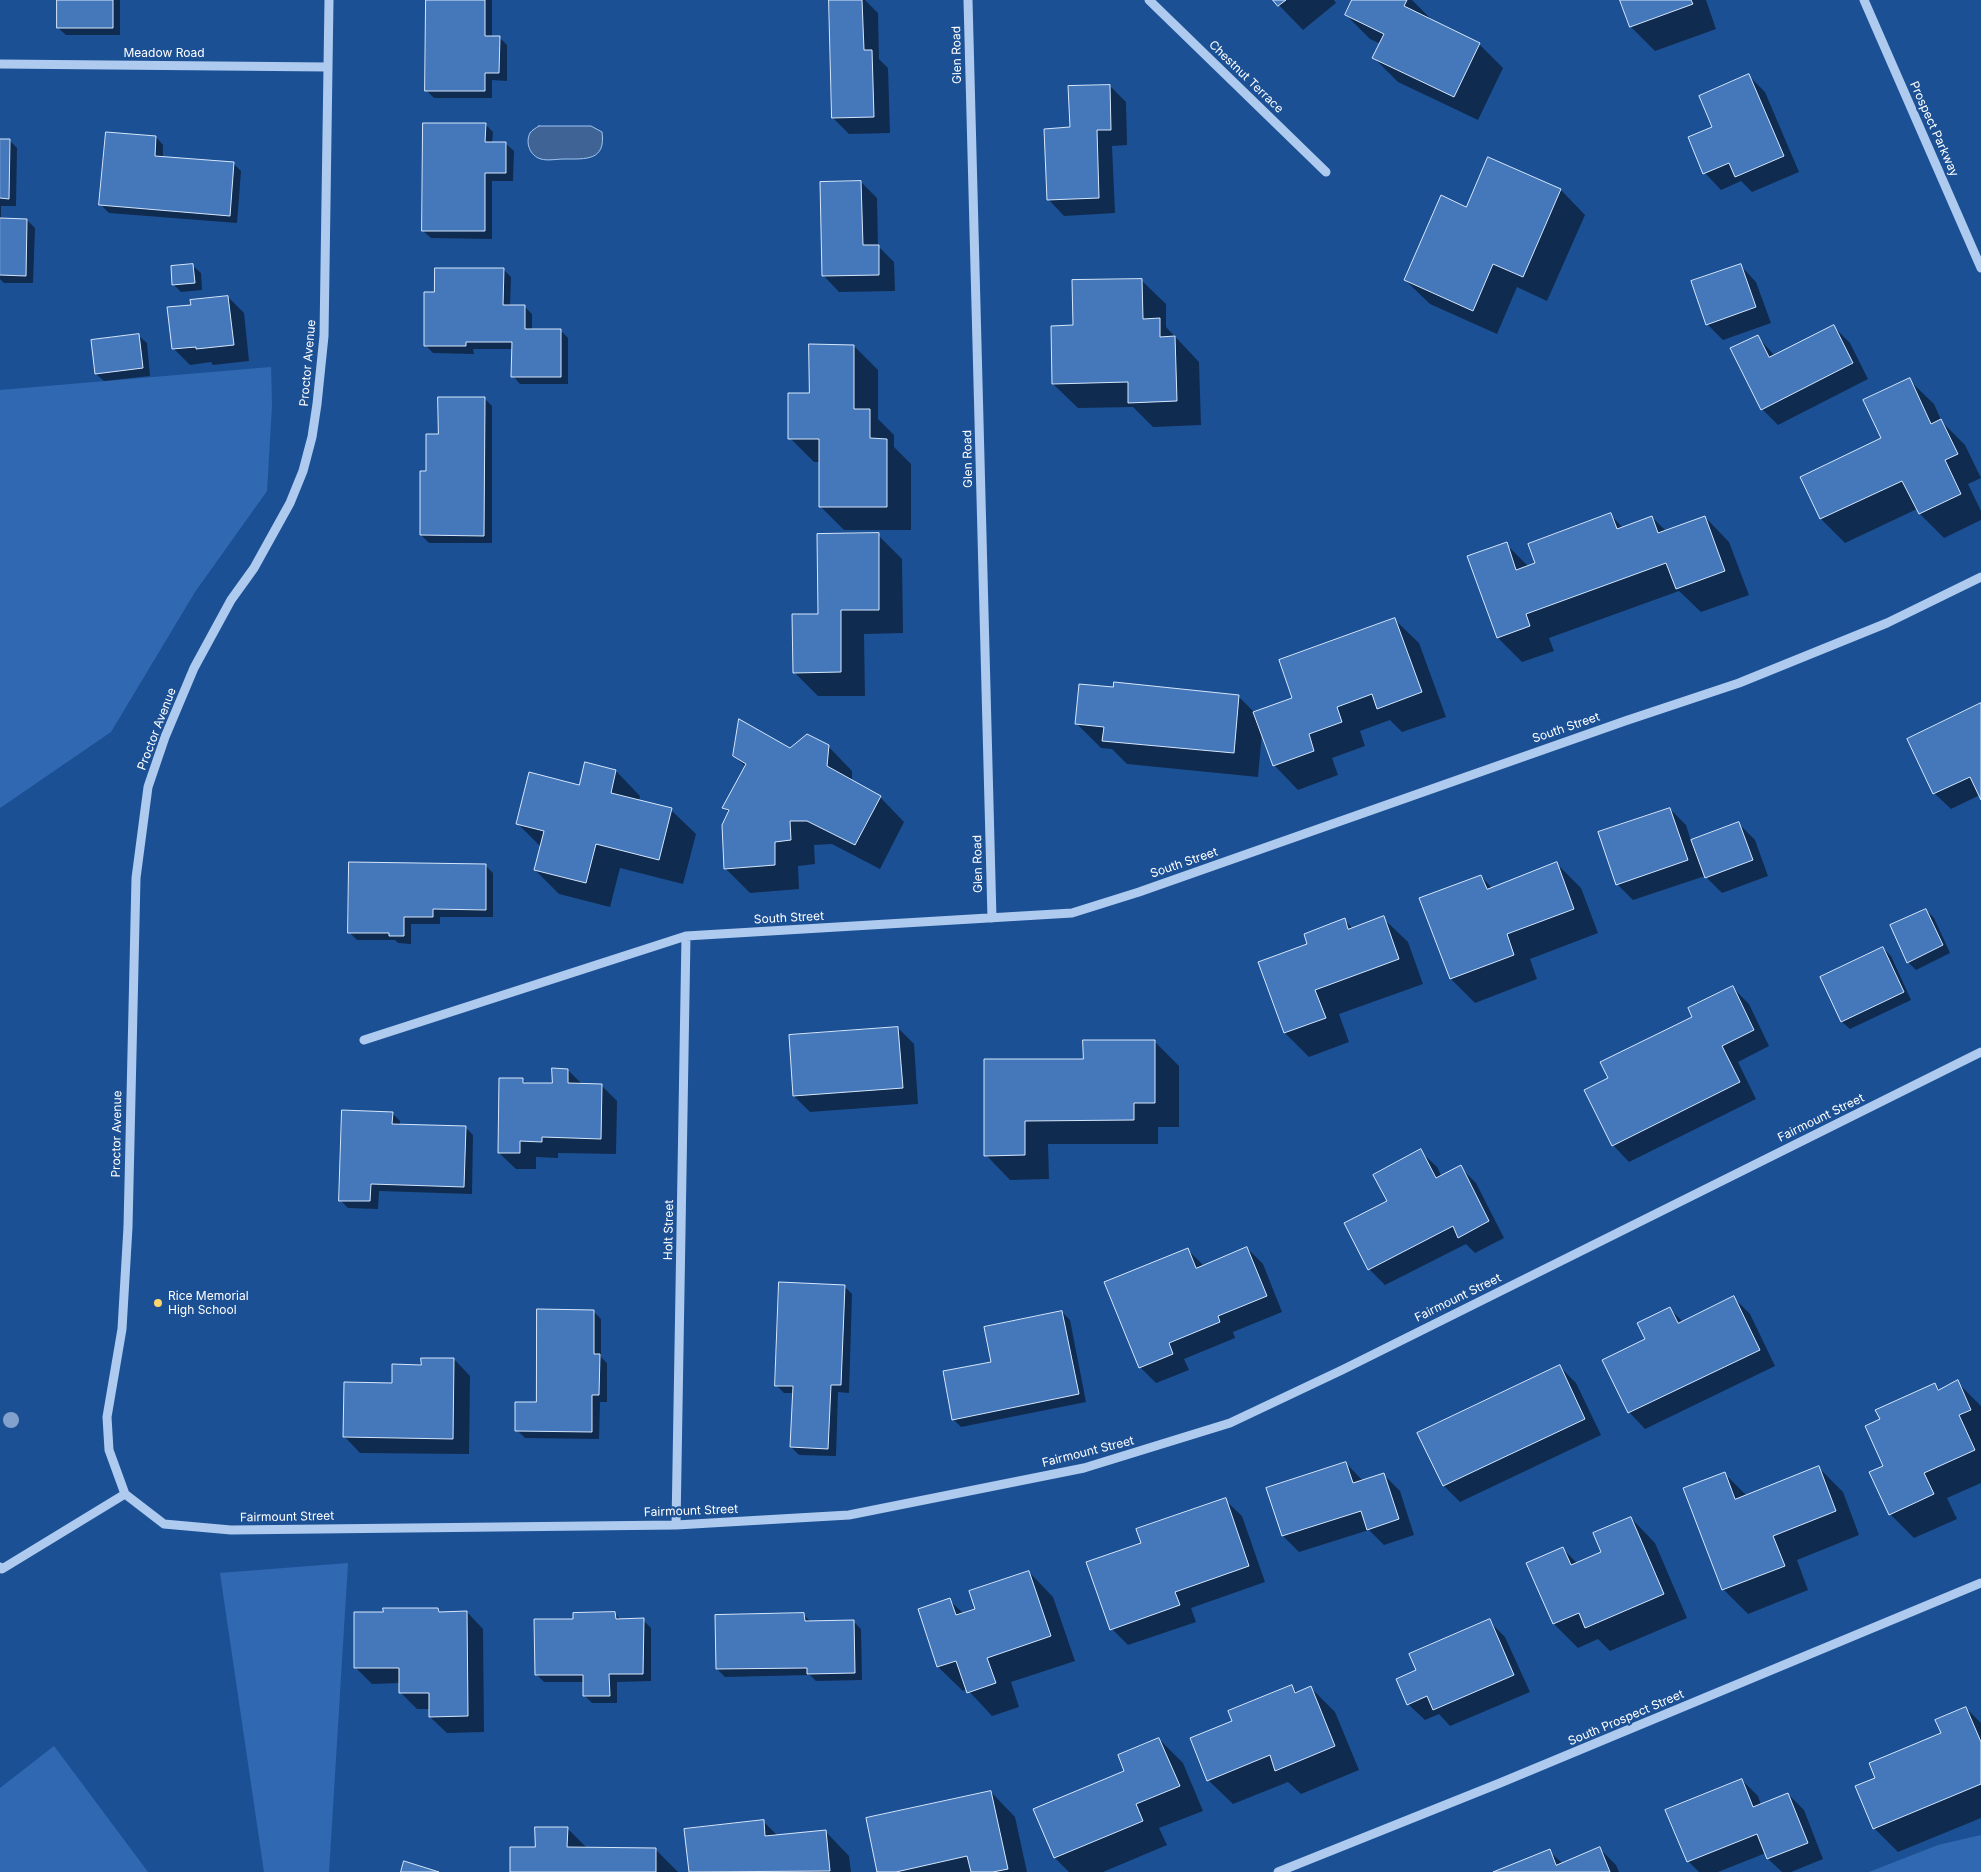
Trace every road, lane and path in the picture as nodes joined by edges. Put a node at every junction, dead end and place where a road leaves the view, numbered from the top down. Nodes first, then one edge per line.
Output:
1 (329, 0) edge
2 (968, 0) edge
3 (1149, 0) edge
4 (1864, 0) edge
5 (0, 64) edge
6 (328, 67) junction
7 (1326, 172) dead end
8 (1981, 268) edge
9 (1981, 577) edge
10 (992, 918) junction
11 (686, 936) junction
12 (364, 1040) dead end
13 (1981, 1052) edge
14 (125, 1494) junction
15 (676, 1525) junction
16 (1, 1568) edge
17 (1981, 1583) edge
18 (1278, 1872) edge

1 - 6 street, Proctor Avenue
2 - 10 street, Glen Road
3 - 7 street, Chestnut Terrace
4 - 8 street, Prospect Parkway
5 - 6 street, Meadow Road
6 - 14 street, Proctor Avenue
9 - 10 street, South Street
10 - 11 street, South Street
11 - 12 street, South Street
11 - 15 street, Holt Street
13 - 15 street, Fairmount Street
14 - 15 street, Fairmount Street
14 - 16 street
17 - 18 street, South Prospect Street

